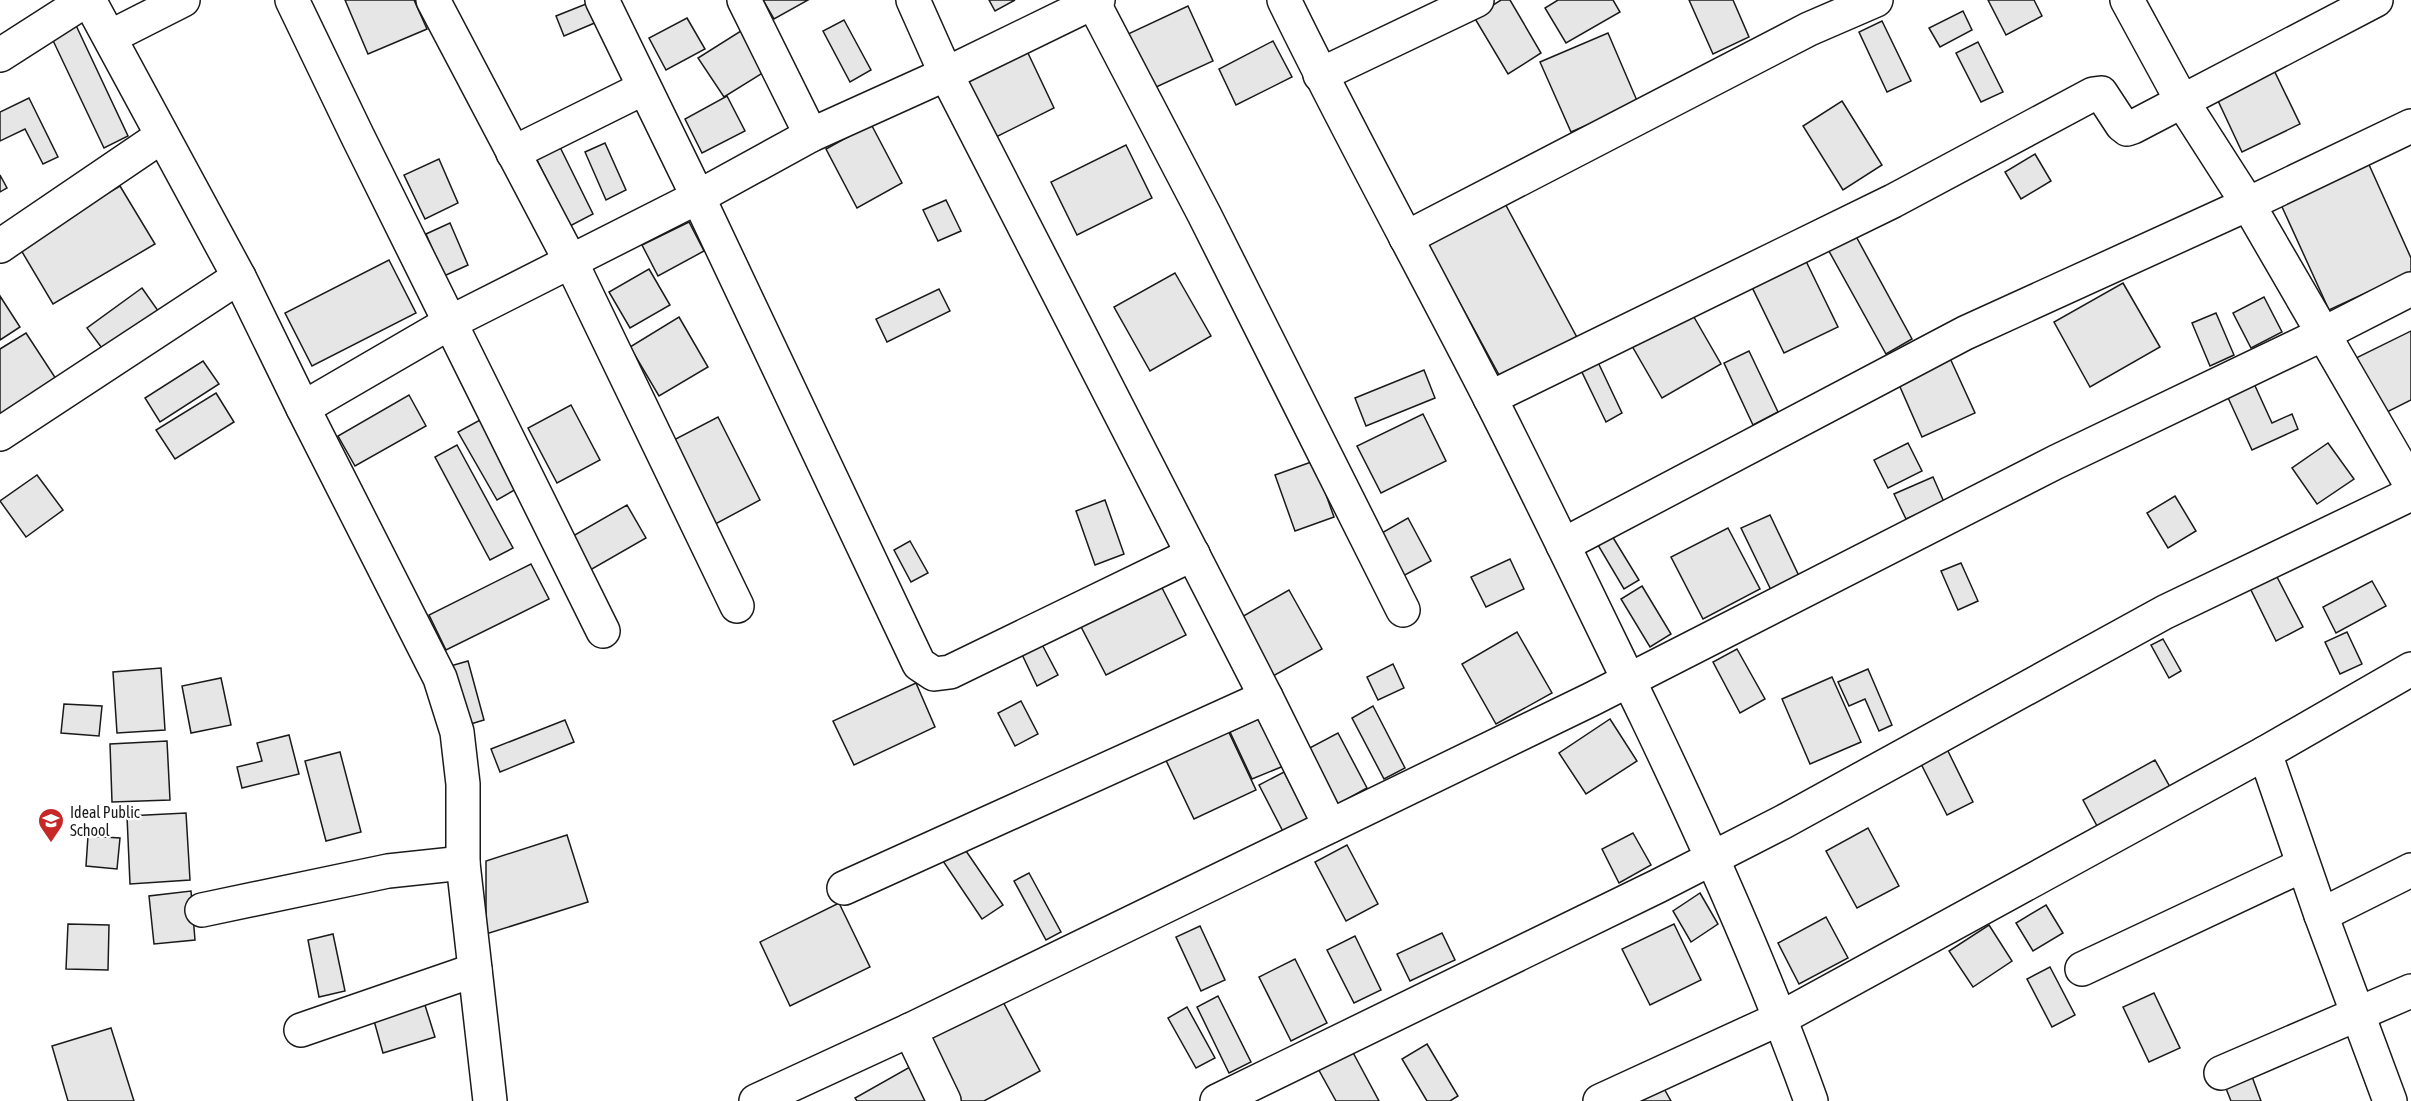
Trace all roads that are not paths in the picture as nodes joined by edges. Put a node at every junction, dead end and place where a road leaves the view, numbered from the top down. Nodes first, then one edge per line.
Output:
1 (87, 0) edge
2 (183, 0) edge
3 (292, 0) edge
4 (433, 0) edge
5 (602, 0) edge
6 (744, 0) edge
7 (913, 0) edge
8 (1284, 0) edge
9 (1477, 0) edge
10 (1876, 0) edge
11 (2127, 0) edge
12 (2376, 0) edge
13 (1094, 1) edge
14 (110, 38) junction
15 (0, 55) edge
16 (946, 74) junction
17 (1320, 75) junction
18 (644, 88) junction
19 (2182, 101) junction
20 (2411, 126) edge
21 (811, 135) junction
22 (162, 136) junction
23 (513, 153) junction
24 (698, 197) junction
25 (2248, 204) junction
26 (1406, 237) junction
27 (0, 246) edge
28 (571, 262) junction
29 (239, 277) junction
30 (2411, 289) edge
31 (451, 322) junction
32 (2323, 334) junction
33 (1490, 398) junction
34 (303, 408) junction
35 (0, 434) edge
36 (2411, 485) edge
37 (2411, 494) edge
38 (1563, 544) junction
39 (1193, 554) junction
40 (737, 606) dead end
41 (1403, 610) dead end
42 (603, 631) dead end
43 (2411, 669) edge
44 (1629, 680) junction
45 (1266, 697) junction
46 (2265, 753) junction
47 (1330, 826) junction
48 (1713, 857) junction
49 (463, 863) junction
50 (2303, 865) junction
51 (2411, 870) edge
52 (844, 888) dead end
53 (202, 910) dead end
54 (2321, 915) junction
55 (2082, 969) dead end
56 (475, 970) junction
57 (2411, 991) edge
58 (2357, 1013) junction
59 (1781, 1018) junction
60 (301, 1030) dead end
61 (910, 1030) junction
62 (2221, 1073) dead end
63 (490, 1101) edge
64 (756, 1101) edge
65 (944, 1101) edge
66 (1217, 1101) edge
67 (1600, 1101) edge
68 (1811, 1101) edge
69 (2390, 1101) edge

1 - 14 street
1 - 15 street
2 - 14 street
3 - 31 street
4 - 23 street
5 - 18 street
6 - 21 street
7 - 16 street
8 - 17 street
9 - 17 street
10 - 26 street
11 - 19 street
12 - 19 street
13 - 16 street
13 - 41 street
14 - 22 street
16 - 21 street
16 - 39 street
17 - 26 street
18 - 23 street
18 - 24 street
19 - 25 street
19 - 33 street
20 - 25 street
21 - 24 street
22 - 27 street
22 - 29 street
23 - 28 street
24 - 28 street
24 - 39 street
25 - 32 street
25 - 38 street
26 - 33 street
28 - 31 street
28 - 40 street
29 - 34 street
29 - 35 street
30 - 32 street
31 - 34 street
31 - 42 street
32 - 36 street
32 - 44 street
33 - 38 street
34 - 49 street
37 - 48 street
38 - 44 street
39 - 45 street
43 - 46 street
44 - 47 street
44 - 48 street
45 - 47 street
45 - 52 street
46 - 50 street
46 - 59 street
47 - 61 street
48 - 59 street
48 - 66 street
49 - 53 street
49 - 56 street
50 - 54 street
50 - 55 street
51 - 54 street
54 - 58 street
56 - 60 street
56 - 63 street
57 - 58 street
58 - 62 street
58 - 69 street
59 - 67 street
59 - 68 street
61 - 64 street
61 - 65 street

